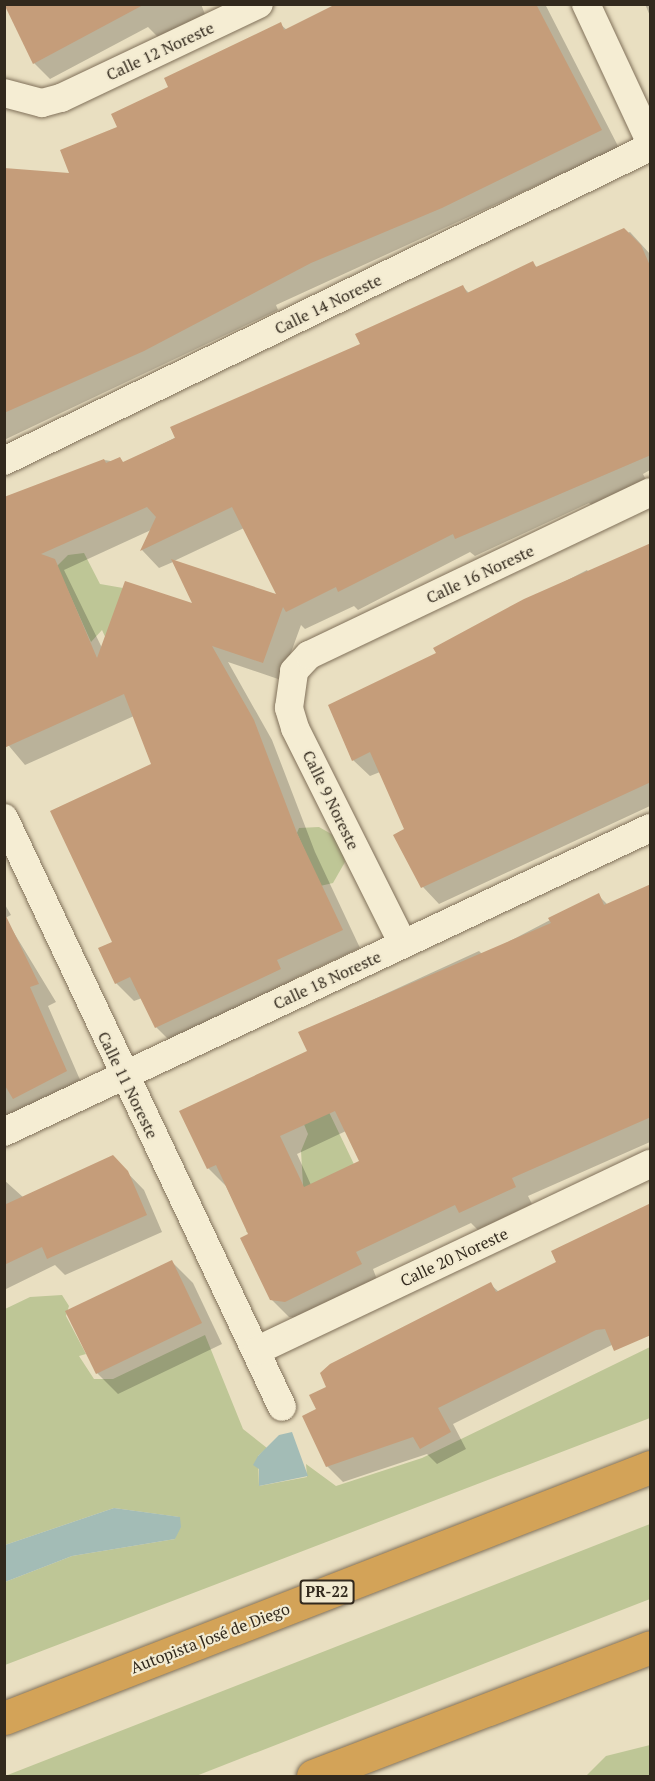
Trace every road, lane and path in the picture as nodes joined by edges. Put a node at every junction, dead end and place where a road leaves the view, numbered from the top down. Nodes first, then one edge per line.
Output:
1 (259, 4) edge
2 (586, 4) edge
3 (4, 93) edge
4 (651, 141) edge
5 (651, 147) edge
6 (4, 461) edge
7 (651, 492) edge
8 (309, 655) joint
9 (4, 818) edge
10 (651, 828) edge
11 (403, 944) junction
12 (123, 1076) junction
13 (4, 1132) edge
14 (651, 1164) edge
15 (258, 1350) junction
16 (282, 1407) dead end
17 (651, 1467) edge
18 (651, 1647) edge
19 (4, 1718) edge
20 (313, 1776) edge

1 - 3 street, Calle 12 Noreste
2 - 4 street
5 - 6 street, Calle 14 Noreste
7 - 8 street, Calle 16 Noreste
8 - 11 street, Calle 9 Noreste
9 - 12 street, Calle 11 Noreste
10 - 11 street, Calle 18 Noreste
11 - 12 street, Calle 18 Noreste
12 - 13 street, Calle 18 Noreste
12 - 15 street, Calle 11 Noreste
14 - 15 street, Calle 20 Noreste
15 - 16 street, Calle 11 Noreste
17 - 19 highway, Autopista José de Diego / PR-22
18 - 20 highway

